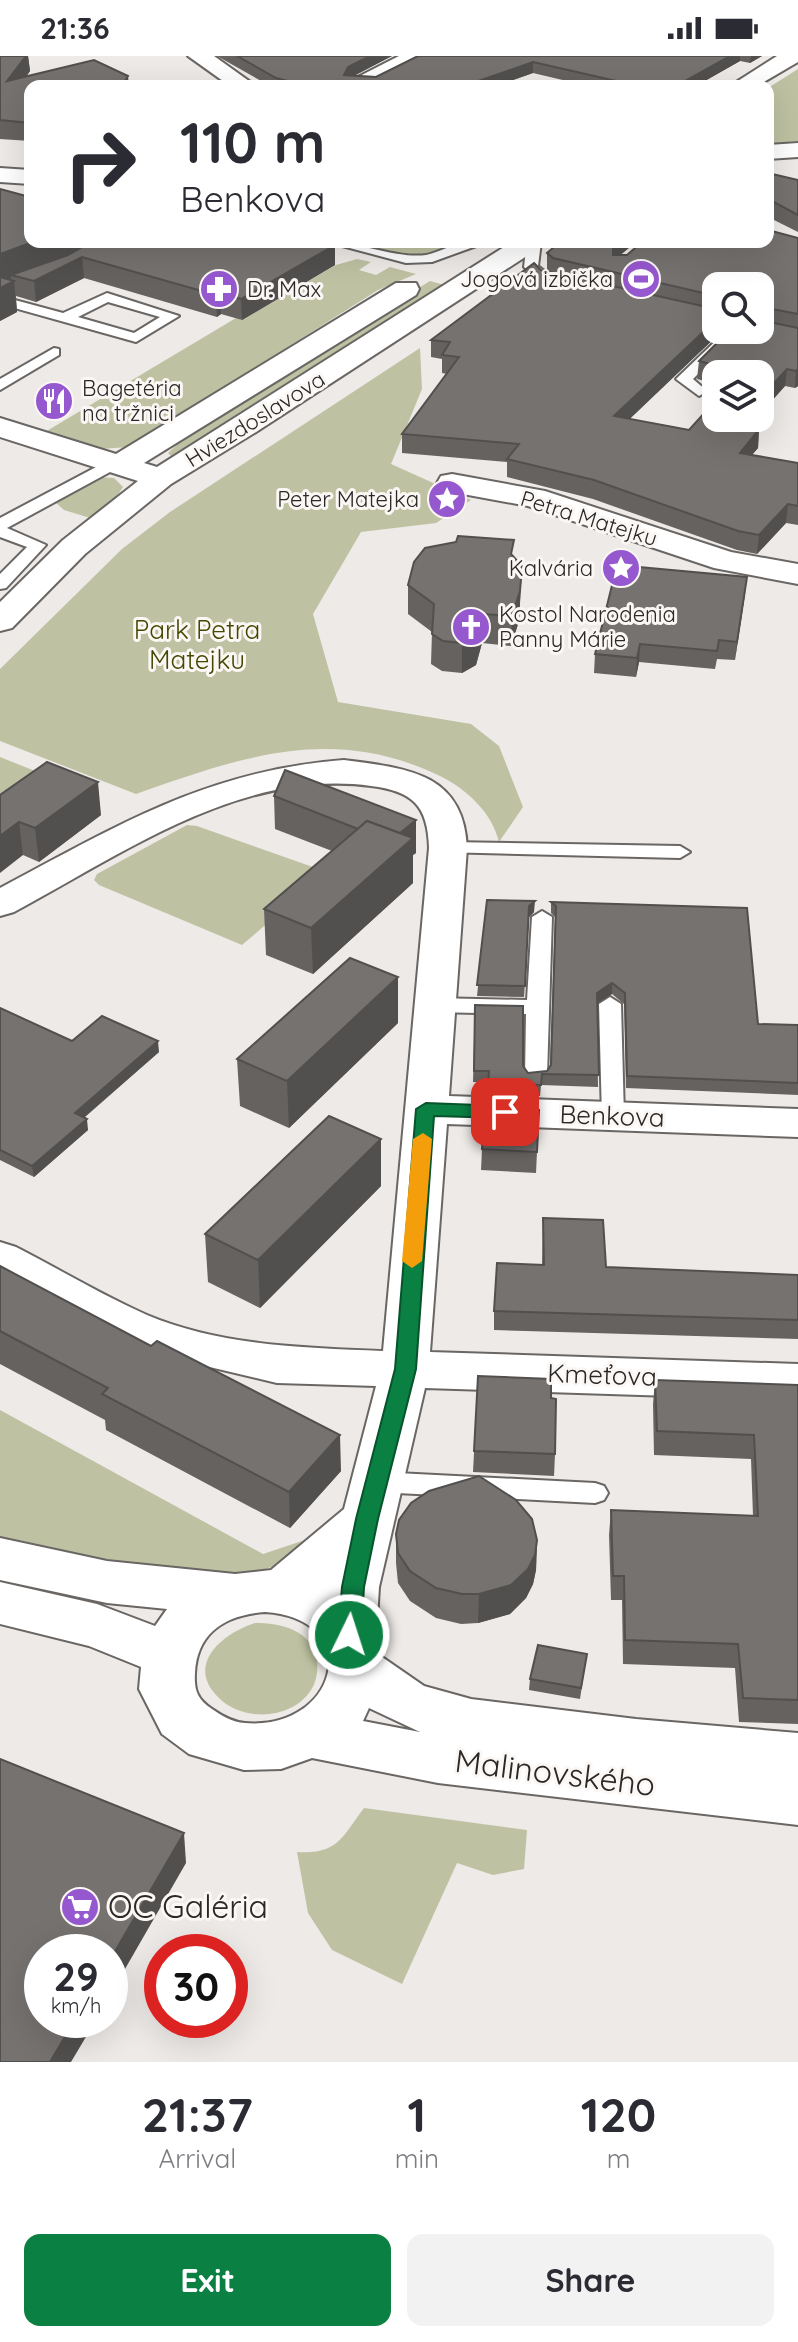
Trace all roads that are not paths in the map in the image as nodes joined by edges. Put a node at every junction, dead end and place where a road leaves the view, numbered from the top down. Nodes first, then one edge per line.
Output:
1 (199, 56) edge
2 (416, 56) edge
3 (793, 56) edge
4 (236, 80) edge
5 (370, 80) edge
6 (751, 80) edge
7 (798, 150) edge
8 (774, 152) edge
9 (0, 175) edge
10 (24, 177) edge
11 (359, 248) edge
12 (462, 248) edge
13 (469, 248) edge
14 (523, 248) edge
15 (532, 248) edge
16 (19, 287) edge
17 (564, 288) edge
18 (0, 293) edge
19 (0, 300) edge
20 (67, 317) junction
21 (720, 344) edge
22 (54, 352) dead end
23 (0, 385) edge
24 (699, 391) dead end
25 (0, 427) edge
26 (120, 465) junction
27 (168, 474) junction
28 (452, 483) dead end
29 (0, 528) edge
30 (798, 574) edge
31 (0, 584) edge
32 (0, 621) edge
33 (448, 839) junction
34 (680, 852) dead end
35 (0, 904) edge
36 (542, 917) dead end
37 (610, 1004) dead end
38 (434, 1005) junction
39 (537, 1007) junction
40 (536, 1076) edge
41 (426, 1109) junction
42 (613, 1117) junction
43 (798, 1123) edge
44 (0, 1258) edge
45 (405, 1369) junction
46 (798, 1382) edge
47 (595, 1493) dead end
48 (372, 1500) junction
49 (0, 1559) edge
50 (258, 1593) junction
51 (0, 1603) edge
52 (353, 1651) junction
53 (169, 1655) junction
54 (314, 1735) junction
55 (798, 1757) edge
56 (798, 1801) edge

1 - 4 street
2 - 5 street
3 - 6 street
7 - 8 street
9 - 10 street
11 - 12 lane
13 - 26 street, Hviezdoslavova
14 - 27 street, Hviezdoslavova
15 - 17 lane
16 - 18 lane
19 - 20 lane
20 - 20 lane
21 - 24 lane
22 - 23 lane
25 - 26 street
26 - 27 street
26 - 29 lane, Hviezdoslavova
27 - 32 street, Hviezdoslavova
28 - 30 street, Petra Matejku
29 - 31 lane
33 - 34 lane
33 - 35 street
33 - 38 street
36 - 39 lane
37 - 42 lane
38 - 39 lane
38 - 41 street
39 - 40 lane
41 - 42 street, Benkova
41 - 45 street
42 - 43 street, Benkova
44 - 45 street, Kmeťova
45 - 46 street, Kmeťova
45 - 48 street
47 - 48 lane
48 - 50 street
48 - 52 street
49 - 50 street, Malinovského
50 - 52 street, Malinovského
50 - 53 street
51 - 53 street
52 - 54 street, Malinovského
52 - 55 street, Malinovského
53 - 54 street, Malinovského
54 - 56 street, Malinovského

